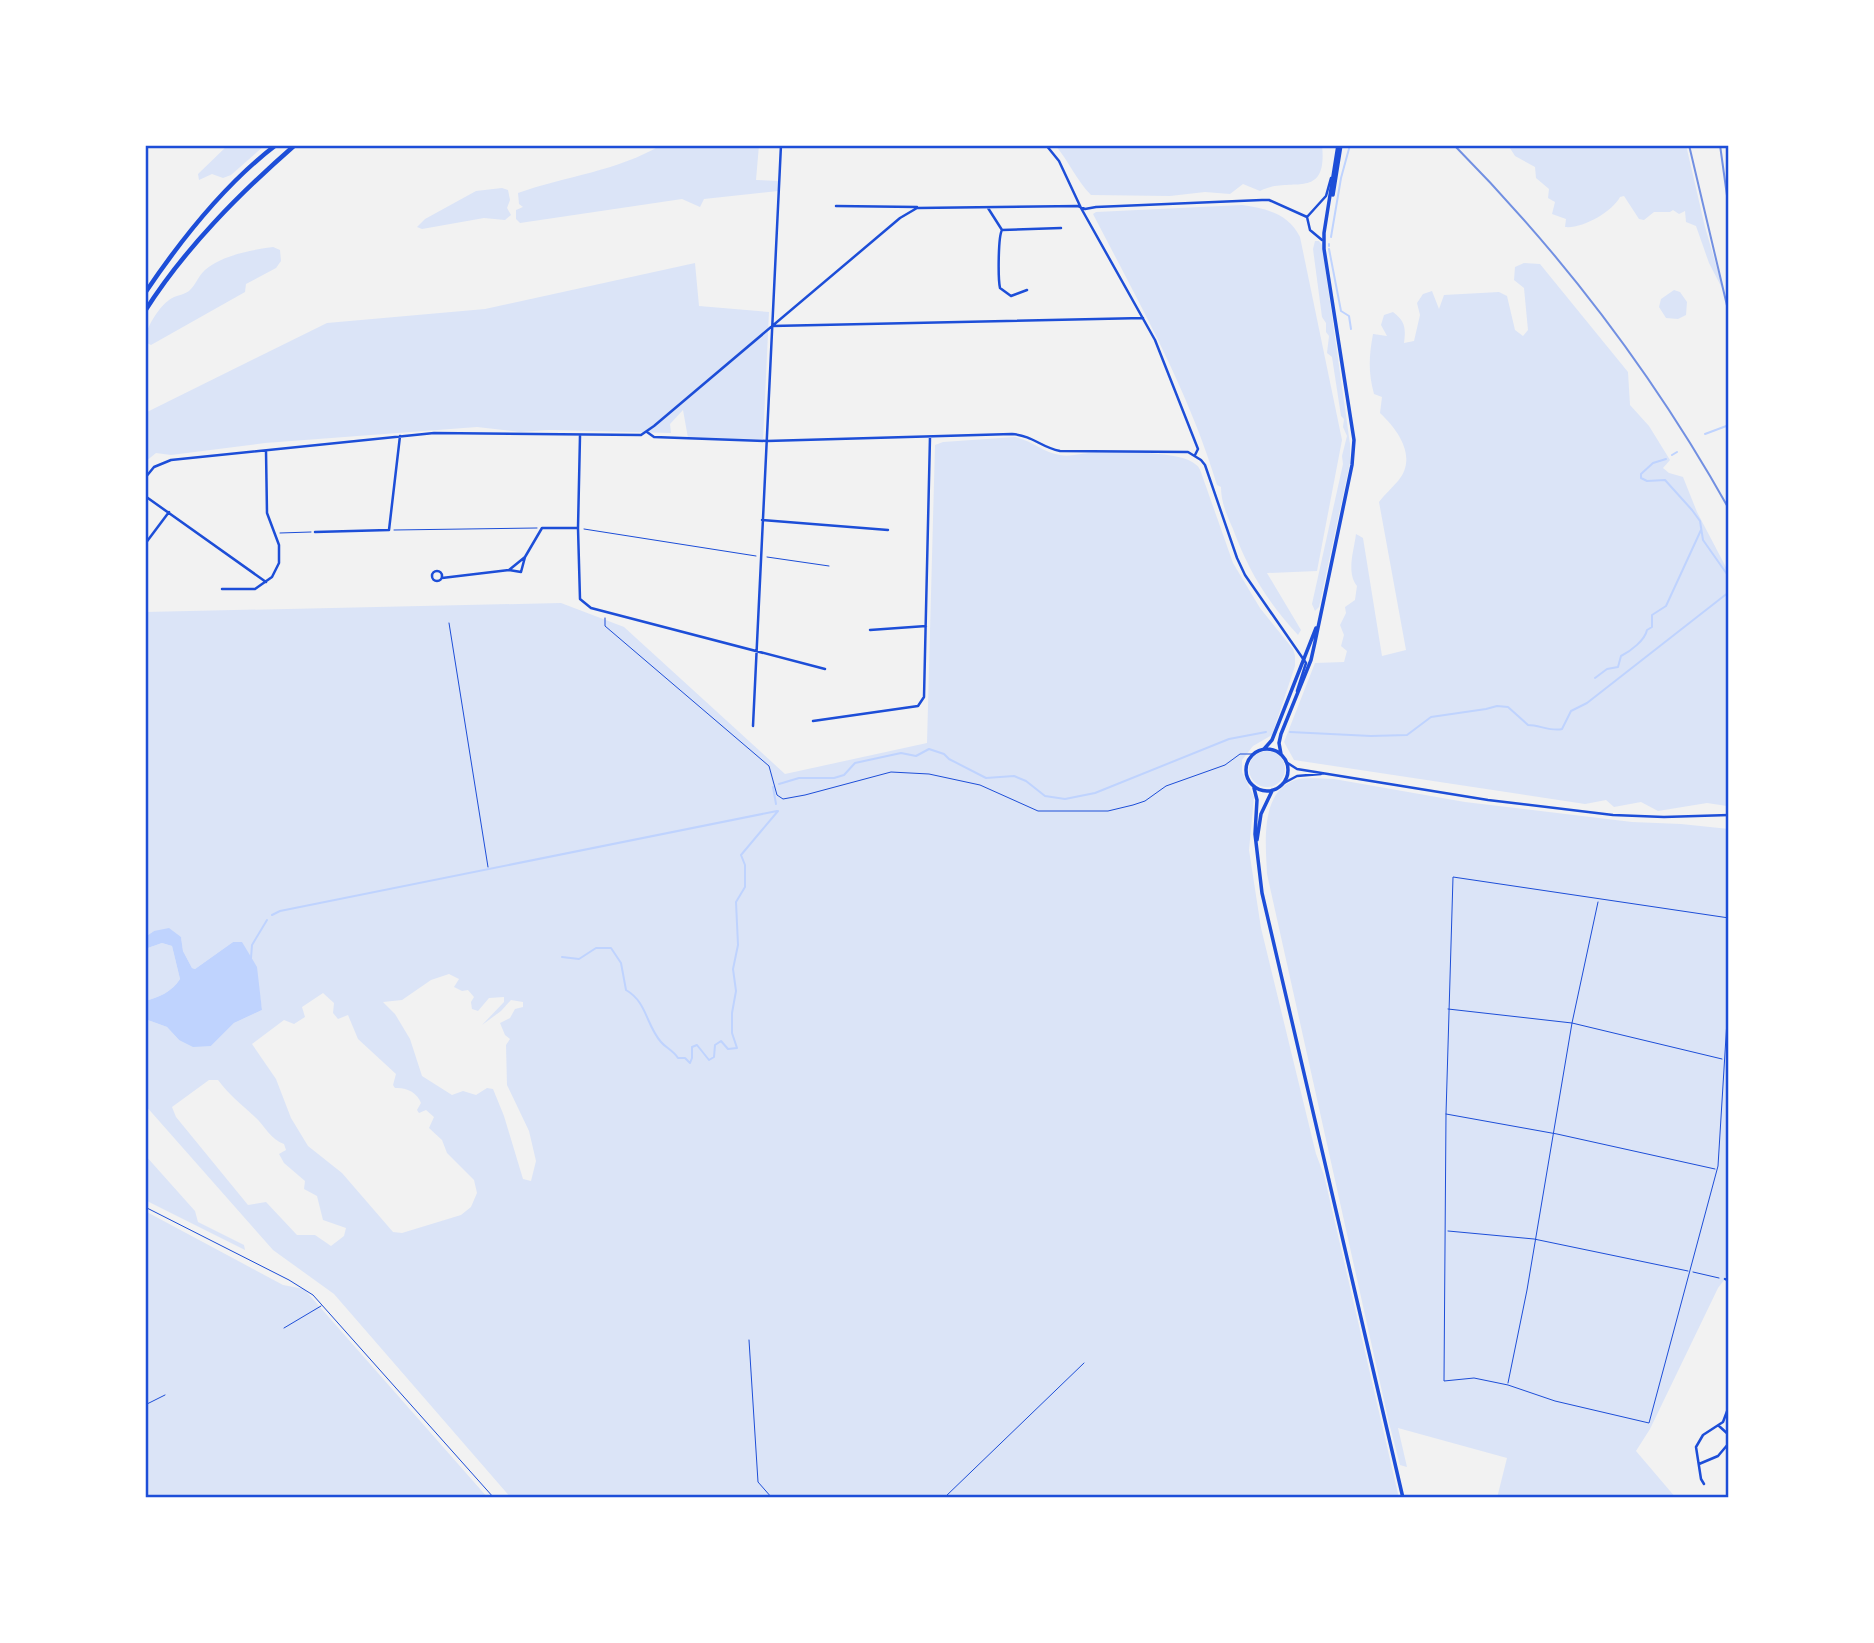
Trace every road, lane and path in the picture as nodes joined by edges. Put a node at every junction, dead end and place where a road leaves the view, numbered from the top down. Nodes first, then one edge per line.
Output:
1 (276, 145) edge
2 (295, 145) edge
3 (781, 145) edge
4 (1046, 145) edge
5 (1340, 145) edge
6 (1335, 161) junction
7 (836, 206) dead end
8 (988, 207) junction
9 (917, 208) junction
10 (1081, 208) junction
11 (1307, 217) junction
12 (1061, 228) dead end
13 (1002, 230) junction
14 (1325, 241) junction
15 (1027, 290) dead end
16 (145, 293) edge
17 (145, 311) edge
18 (1143, 318) junction
19 (772, 326) junction
20 (647, 432) junction
21 (580, 435) junction
22 (400, 436) junction
23 (930, 436) junction
24 (766, 441) junction
25 (266, 451) junction
26 (1195, 455) junction
27 (145, 478) edge
28 (145, 496) edge
29 (169, 512) junction
30 (762, 520) junction
31 (541, 528) junction
32 (578, 528) junction
33 (388, 530) junction
34 (888, 530) dead end
35 (315, 532) joint
36 (274, 533) junction
37 (145, 544) edge
38 (760, 556) junction
39 (525, 558) junction
40 (829, 566) dead end
41 (509, 570) junction
42 (442, 578) dead end
43 (266, 582) junction
44 (222, 589) dead end
45 (604, 612) junction
46 (1320, 620) junction
47 (449, 622) dead end
48 (926, 626) junction
49 (870, 630) dead end
50 (756, 653) junction
51 (1304, 659) junction
52 (825, 670) dead end
53 (1296, 696) junction
54 (813, 722) dead end
55 (753, 726) dead end
56 (1264, 749) junction
57 (1252, 754) junction
58 (1281, 754) junction
59 (1286, 762) junction
60 (1328, 774) junction
61 (1284, 783) junction
62 (1254, 788) junction
63 (1273, 790) junction
64 (1729, 815) edge
65 (1256, 853) junction
66 (488, 867) dead end
67 (1598, 900) junction
68 (1729, 919) edge
69 (1729, 988) edge
70 (1448, 1009) junction
71 (1572, 1023) junction
72 (1724, 1060) junction
73 (1446, 1114) junction
74 (1552, 1135) junction
75 (1717, 1170) junction
76 (145, 1207) edge
77 (1446, 1231) junction
78 (1534, 1239) junction
79 (1690, 1271) junction
80 (1720, 1278) dead end
81 (322, 1305) junction
82 (284, 1328) dead end
83 (749, 1340) dead end
84 (1083, 1363) dead end
85 (1508, 1385) junction
86 (165, 1395) dead end
87 (145, 1405) edge
88 (1729, 1406) edge
89 (1719, 1426) junction
90 (1729, 1435) edge
91 (1729, 1443) edge
92 (1699, 1464) junction
93 (1704, 1484) dead end
94 (494, 1498) edge
95 (772, 1498) edge
96 (944, 1498) edge
97 (1403, 1498) edge

1 - 16 highway
2 - 17 highway
3 - 19 street
4 - 10 street
5 - 6 main road
5 - 14 main road
6 - 11 street
6 - 14 main road
7 - 9 street
8 - 9 street
8 - 10 street
8 - 13 street
9 - 19 street
10 - 11 street
10 - 18 street
11 - 14 street
12 - 13 street
13 - 15 street
14 - 46 main road
18 - 19 street
18 - 26 street
19 - 20 street
19 - 24 street
20 - 21 street
20 - 24 street
21 - 22 street
21 - 32 street
22 - 25 street
22 - 33 street
23 - 24 street
23 - 26 street
23 - 48 street
24 - 30 street
25 - 27 street
25 - 36 street
26 - 51 street
28 - 29 street
29 - 37 street
29 - 43 street
30 - 34 street
30 - 38 street
31 - 32 street
31 - 33 path
31 - 39 street
32 - 38 path
32 - 45 street
33 - 35 street
35 - 36 path
36 - 43 street
38 - 40 path
38 - 50 street
39 - 41 street
39 - 41 street
41 - 42 street
43 - 44 street
45 - 50 street
45 - 57 path
46 - 51 main road
46 - 53 main road
47 - 66 path
48 - 49 street
48 - 54 street
50 - 52 street
50 - 55 street
51 - 53 street
51 - 56 main road
53 - 58 main road
56 - 57 main road
56 - 58 main road
57 - 62 main road
58 - 59 main road
59 - 60 street
59 - 61 main road
60 - 61 street
60 - 64 street
61 - 63 main road
62 - 63 main road
62 - 65 main road
63 - 65 main road
65 - 97 main road
67 - 68 path
67 - 70 path
67 - 71 path
69 - 72 path
70 - 71 path
70 - 73 path
71 - 72 path
71 - 74 path
72 - 75 path
73 - 74 path
73 - 77 path
74 - 75 path
74 - 78 path
75 - 79 path
76 - 81 path
77 - 78 path
77 - 85 path
78 - 79 path
78 - 85 path
79 - 80 path
79 - 85 path
81 - 82 path
81 - 94 path
83 - 95 path
84 - 96 path
86 - 87 path
88 - 89 street
89 - 90 street
89 - 92 street
91 - 92 street
92 - 93 street

